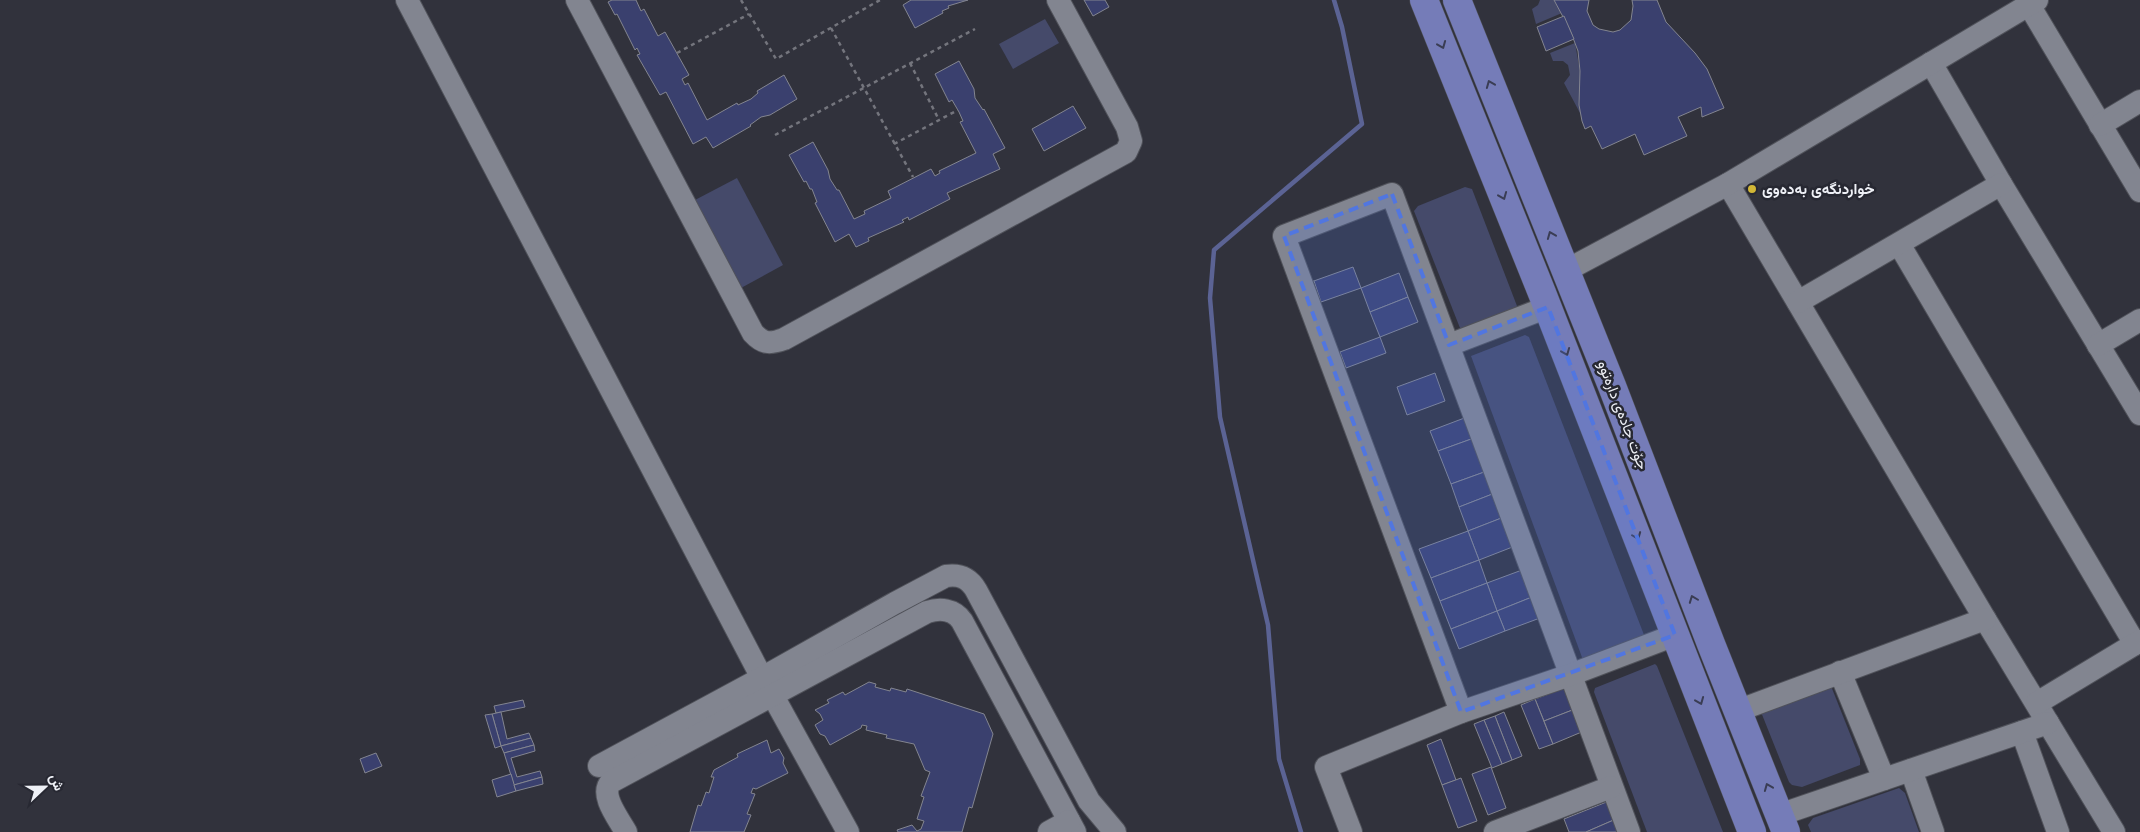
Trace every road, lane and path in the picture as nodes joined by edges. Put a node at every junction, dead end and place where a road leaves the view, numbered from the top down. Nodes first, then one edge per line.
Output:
1 (406, 0) edge
2 (577, 0) edge
3 (741, 0) edge
4 (880, 0) edge
5 (1058, 0) edge
6 (1424, 0) edge
7 (1457, 0) edge
8 (2033, 2) edge
9 (749, 14) junction
10 (831, 28) junction
11 (975, 29) dead end
12 (677, 53) dead end
13 (910, 63) junction
14 (1931, 63) junction
15 (863, 88) junction
16 (2140, 101) edge
17 (958, 110) dead end
18 (939, 120) junction
19 (2100, 125) junction
20 (775, 135) dead end
21 (894, 144) junction
22 (912, 178) dead end
23 (1728, 184) junction
24 (2001, 184) junction
25 (2140, 190) edge
26 (1899, 244) junction
27 (1565, 271) junction
28 (1798, 302) junction
29 (1548, 307) junction
30 (2140, 320) edge
31 (2098, 344) junction
32 (1449, 346) junction
33 (2140, 414) edge
34 (1650, 487) junction
35 (1622, 498) junction
36 (1985, 619) junction
37 (1674, 635) junction
38 (2138, 642) edge
39 (1840, 672) junction
40 (1570, 675) junction
41 (768, 687) junction
42 (2037, 703) junction
43 (1738, 711) junction
44 (1461, 712) junction
45 (2048, 722) junction
46 (2022, 732) junction
47 (599, 766) dead end
48 (1911, 770) junction
49 (1884, 779) junction
50 (1611, 787) junction
51 (1782, 824) edge
52 (1072, 827) edge
53 (626, 832) edge
54 (848, 832) edge
55 (1049, 832) edge
56 (1115, 832) edge
57 (1351, 832) edge
58 (1495, 832) edge
59 (1628, 832) edge
60 (1752, 832) edge
61 (1933, 832) edge
62 (2058, 832) edge
63 (2114, 832) edge

1 - 41 street
2 - 5 street
3 - 9 path
4 - 10 path
6 -> 29 main road, جۆت جادەی دارەتوو
27 -> 7 main road, جۆت جادەی دارەتوو
8 - 14 street
8 - 19 street
9 - 10 path
9 - 12 path
10 - 15 path
11 - 13 path
13 - 15 path
13 - 18 path
14 - 23 street
14 - 24 street
15 - 20 path
15 - 21 path
16 - 19 street
17 - 18 path
18 - 21 path
19 - 25 street
21 - 22 path
23 - 27 street
23 - 28 street
24 - 26 street
24 - 31 street
26 - 28 street
26 - 38 street
27 - 34 main road, جۆت جادەی دارەتوو
28 - 36 street
29 - 32 street
29 -> 35 main road, جۆت جادەی دارەتوو
30 - 31 street
31 - 33 street
32 - 40 street
32 - 44 street
34 - 35 main road
43 -> 34 main road, جۆت جادەی دارەتوو
35 -> 37 main road, جۆت جادەی دارەتوو
36 - 39 street
36 - 42 street
37 - 40 street
37 -> 60 main road, جۆت جادەی دارەتوو
38 - 42 street
39 - 43 street
39 - 49 street
40 - 44 street
40 - 50 street
41 - 47 street
41 - 52 street
41 - 53 street
41 - 54 street
41 - 56 street
42 - 45 street
51 -> 43 main road, جۆت جادەی دارەتوو
44 - 57 street
45 - 46 street
45 - 63 street
46 - 48 street
46 - 62 street
48 - 49 street
48 - 61 street
49 - 51 street
50 - 58 street
50 - 59 street
52 - 55 street

